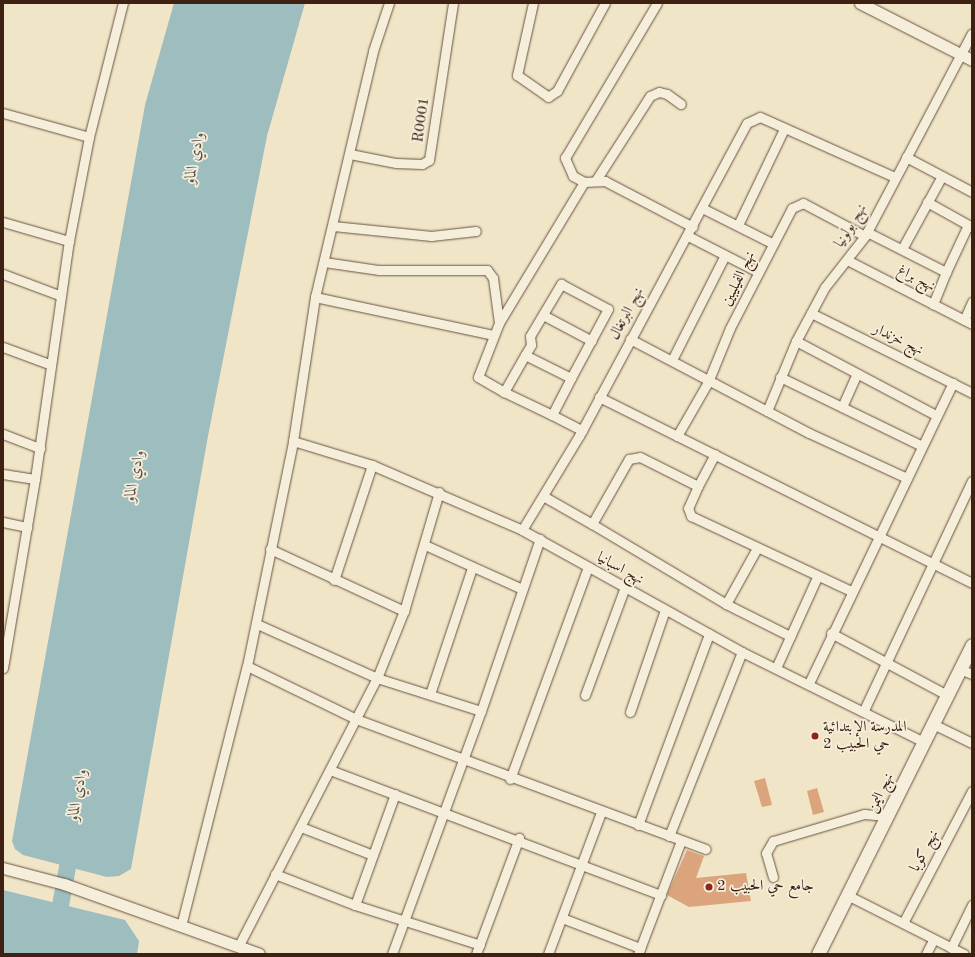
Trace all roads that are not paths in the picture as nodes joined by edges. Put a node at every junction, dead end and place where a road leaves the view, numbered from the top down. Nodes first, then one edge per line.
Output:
1 (123, 3) edge
2 (389, 3) edge
3 (453, 3) edge
4 (533, 3) edge
5 (605, 3) edge
6 (657, 3) edge
7 (860, 3) edge
8 (972, 33) edge
9 (960, 54) junction
10 (972, 60) edge
11 (681, 104) dead end
12 (3, 114) edge
13 (784, 129) junction
14 (89, 137) junction
15 (350, 154) junction
16 (906, 157) junction
17 (942, 176) junction
18 (895, 177) junction
19 (596, 180) junction
20 (584, 182) junction
21 (972, 192) edge
22 (927, 202) junction
23 (702, 208) junction
24 (3, 222) edge
25 (738, 225) junction
26 (332, 226) junction
27 (970, 226) edge
28 (693, 227) junction
29 (476, 232) dead end
30 (866, 234) junction
31 (688, 236) junction
32 (69, 241) junction
33 (772, 243) junction
34 (902, 249) junction
35 (725, 256) junction
36 (847, 260) junction
37 (324, 262) junction
38 (758, 272) junction
39 (946, 272) junction
40 (3, 274) edge
41 (59, 295) junction
42 (315, 297) junction
43 (972, 302) edge
44 (934, 304) junction
45 (811, 313) junction
46 (543, 315) junction
47 (968, 322) edge
48 (499, 323) junction
49 (494, 335) junction
50 (630, 339) junction
51 (592, 340) junction
52 (796, 341) junction
53 (3, 347) edge
54 (525, 355) junction
55 (673, 358) junction
56 (49, 364) junction
57 (858, 374) junction
58 (780, 377) junction
59 (571, 378) junction
60 (708, 382) junction
61 (953, 383) junction
62 (504, 392) junction
63 (972, 393) edge
64 (599, 398) junction
65 (842, 406) junction
66 (767, 411) junction
67 (552, 415) junction
68 (936, 416) junction
69 (582, 430) junction
70 (3, 434) edge
71 (677, 436) junction
72 (292, 441) junction
73 (920, 445) junction
74 (40, 448) junction
75 (715, 454) junction
76 (372, 465) junction
77 (3, 474) edge
78 (907, 478) junction
79 (35, 479) junction
80 (972, 481) edge
81 (698, 486) junction
82 (439, 492) junction
83 (543, 496) junction
84 (3, 522) edge
85 (592, 524) junction
86 (27, 526) junction
87 (522, 530) junction
88 (878, 534) junction
89 (540, 539) junction
90 (425, 545) junction
91 (757, 548) junction
92 (270, 549) junction
93 (932, 561) junction
94 (588, 567) junction
95 (472, 568) junction
96 (817, 577) junction
97 (334, 580) junction
98 (972, 583) edge
99 (625, 587) junction
100 (522, 589) junction
101 (851, 591) junction
102 (726, 604) junction
103 (665, 610) junction
104 (404, 611) junction
105 (257, 624) junction
106 (831, 633) junction
107 (709, 634) junction
108 (790, 636) junction
109 (972, 645) edge
110 (742, 652) junction
111 (884, 662) junction
112 (247, 666) junction
113 (3, 668) edge
114 (776, 668) junction
115 (966, 672) edge
116 (378, 678) junction
117 (809, 683) junction
118 (430, 694) junction
119 (585, 695) dead end
120 (947, 695) junction
121 (864, 710) junction
122 (481, 711) junction
123 (630, 712) dead end
124 (356, 719) junction
125 (933, 724) junction
126 (924, 742) junction
127 (972, 743) edge
128 (464, 760) junction
129 (330, 770) junction
130 (510, 779) junction
131 (972, 791) edge
132 (395, 794) junction
133 (443, 812) junction
134 (601, 812) junction
135 (887, 816) junction
136 (638, 825) junction
137 (301, 827) junction
138 (669, 836) junction
139 (519, 838) junction
140 (681, 840) junction
141 (706, 849) dead end
142 (373, 855) junction
143 (581, 864) junction
144 (3, 868) edge
145 (276, 874) junction
146 (773, 877) dead end
147 (661, 895) junction
148 (847, 895) junction
149 (355, 905) junction
150 (972, 905) edge
151 (562, 918) junction
152 (404, 920) junction
153 (903, 923) junction
154 (181, 926) junction
155 (933, 940) junction
156 (480, 945) junction
157 (238, 947) junction
158 (951, 948) junction
159 (639, 951) edge
160 (259, 954) edge
161 (392, 954) edge
162 (476, 954) edge
163 (548, 954) edge
164 (818, 954) edge
165 (926, 954) edge
166 (964, 954) edge

1 - 14 street
2 - 15 street
3 - 15 street, R0001
4 - 5 street
6 - 20 street
7 - 9 street
8 - 9 street, نهج بولونيا
9 - 10 street
9 - 16 street, نهج بولونيا
11 - 19 street
12 - 14 street
13 - 18 street
13 - 23 street, نهج البرتغال
13 - 25 street
14 - 32 street
15 - 26 street
16 - 17 street
16 - 18 street, نهج بولونيا
17 - 21 street
17 - 22 street
18 - 30 street, نهج بولونيا
19 - 20 street
19 - 28 street
20 - 48 street
22 - 27 street
22 - 34 street
23 - 25 street
23 - 28 street, نهج البرتغال
24 - 32 street
25 - 33 street
26 - 29 street
26 - 37 street
27 - 39 street
28 - 31 street, نهج البرتغال
30 - 33 street, نهج الفيليبين
30 - 34 street
30 - 36 street, نهج بولونيا
31 - 35 street
31 - 50 street, نهج البرتغال
32 - 41 street
33 - 38 street, نهج الفيليبين
34 - 39 street
35 - 38 street
35 - 55 street
36 - 44 street, نهج براغ
36 - 45 street, نهج بولونيا
37 - 42 street
37 - 48 street
38 - 60 street, نهج الفيليبين
39 - 44 street
40 - 41 street
41 - 56 street
42 - 49 street
42 - 72 street
43 - 47 street
44 - 47 street, نهج براغ
45 - 52 street, نهج بولونيا
45 - 61 street, نهج خزندار
46 - 51 street
46 - 51 street
46 - 54 street
48 - 49 street
49 - 62 street
50 - 55 street
50 - 64 street, نهج البرتغال
51 - 59 street
52 - 57 street
52 - 58 street, نهج بولونيا
53 - 56 street
54 - 59 street
54 - 62 street
55 - 60 street
56 - 74 street
57 - 65 street
57 - 68 street
58 - 65 street
58 - 66 street, نهج بولونيا
59 - 67 street
60 - 66 street
60 - 71 street, نهج الفيليبين
61 - 63 street, نهج خزندار
61 - 68 street
62 - 67 street
64 - 69 street, نهج البرتغال
64 - 71 street
65 - 73 street
66 - 78 street
67 - 69 street
68 - 73 street
69 - 83 street, نهج البرتغال
70 - 74 street
71 - 75 street
72 - 76 street, نهج اسبانيا
72 - 92 street
73 - 78 street
74 - 79 street
75 - 81 street
75 - 88 street
76 - 82 street, نهج اسبانيا
76 - 97 street
77 - 79 street
78 - 88 street
79 - 86 street
80 - 93 street
81 - 85 street
81 - 91 street
82 - 87 street, نهج اسبانيا
82 - 90 street
83 - 85 street
83 - 87 street, نهج البرتغال
84 - 86 street
85 - 102 street
86 - 113 street
87 - 89 street, نهج اسبانيا
88 - 93 street
88 - 101 street
89 - 94 street, نهج اسبانيا
89 - 100 street
90 - 95 street
90 - 104 street
91 - 96 street
91 - 102 street
92 - 97 street
92 - 105 street
93 - 98 street
93 - 111 street
94 - 99 street, نهج اسبانيا
94 - 130 street
95 - 100 street
95 - 118 street
96 - 101 street
96 - 108 street
97 - 104 street
99 - 103 street, نهج اسبانيا
99 - 119 street
100 - 122 street
101 - 106 street
102 - 108 street
103 - 107 street, نهج اسبانيا
103 - 123 street
104 - 116 street
105 - 112 street
105 - 116 street
106 - 111 street
106 - 117 street
107 - 110 street, نهج اسبانيا
107 - 136 street
108 - 114 street
109 - 115 main road, نهج اليمن
110 - 114 street, نهج اسبانيا
110 - 138 street
111 - 120 street
111 - 121 street
112 - 124 street
112 - 154 street
114 - 117 street, نهج اسبانيا
115 - 120 main road, نهج اليمن
116 - 118 street
116 - 124 street
117 - 121 street, نهج اسبانيا
118 - 122 street
120 - 125 main road, نهج اليمن
121 - 126 street, نهج اسبانيا
122 - 128 street
124 - 128 street
124 - 129 street
125 - 126 main road, نهج اليمن
125 - 127 street
126 - 135 main road, نهج اليمن
128 - 130 street
128 - 133 street
129 - 132 street
129 - 137 street
130 - 134 street
131 - 153 street, نهج كوبا
132 - 133 street
132 - 142 street
133 - 139 street
133 - 152 street
134 - 136 street
134 - 143 street
135 - 146 street
135 - 148 main road, نهج اليمن
136 - 138 street
137 - 142 street
137 - 145 street
138 - 140 street
139 - 143 street
139 - 156 street
140 - 141 street
140 - 147 street
142 - 149 street
143 - 147 street
143 - 151 street
144 - 154 street
145 - 149 street
145 - 157 street
147 - 159 street
148 - 153 street
148 - 164 main road, نهج اليمن
149 - 152 street
150 - 158 street
151 - 159 street
151 - 163 street
152 - 156 street
152 - 161 street
153 - 155 street
154 - 157 street
155 - 158 street
155 - 165 street
156 - 162 street
157 - 160 street
158 - 166 street

